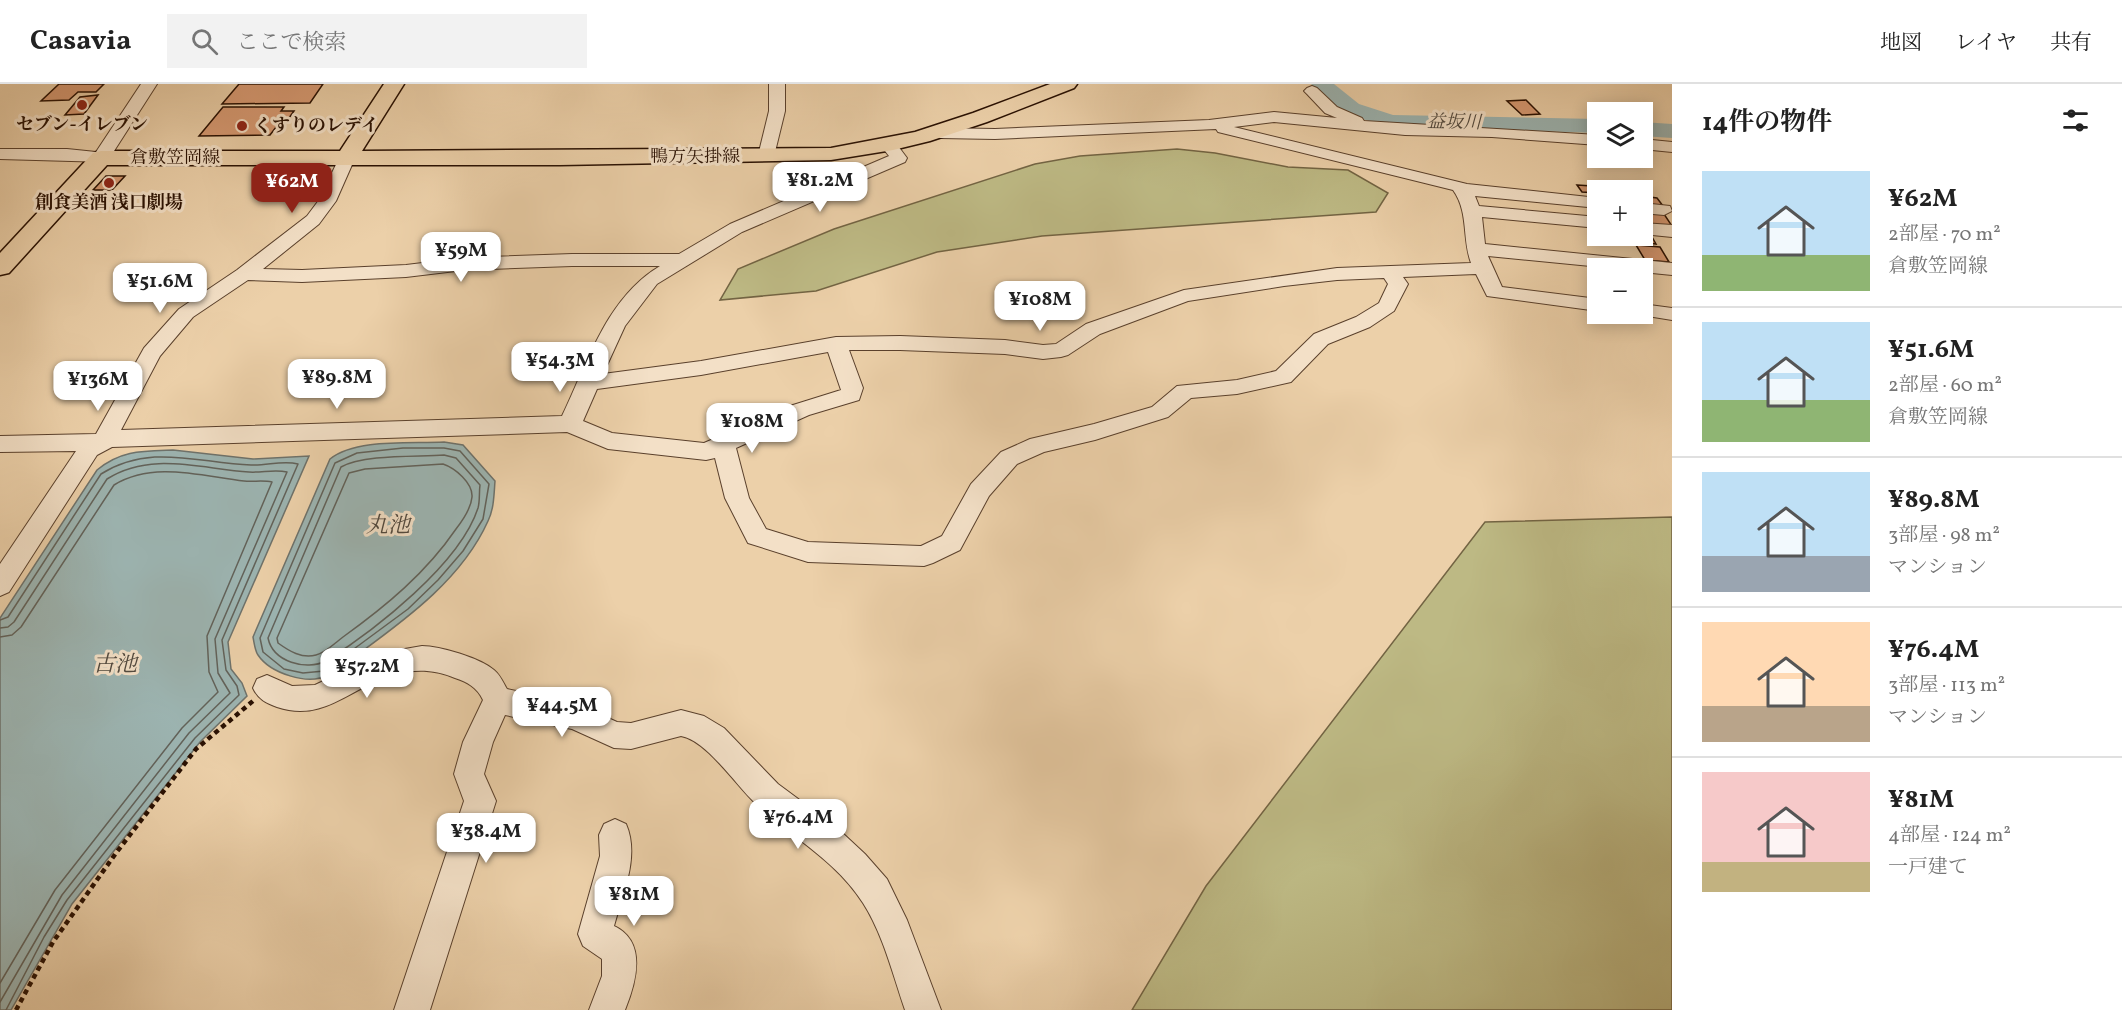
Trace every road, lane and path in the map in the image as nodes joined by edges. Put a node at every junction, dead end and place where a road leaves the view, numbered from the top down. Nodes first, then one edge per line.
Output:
1 (149, 84) edge
2 (394, 84) edge
3 (777, 84) edge
4 (1068, 84) edge
5 (1331, 84) edge
6 (1305, 94) edge
7 (1274, 117) junction
8 (1209, 125) junction
9 (1405, 130) junction
10 (940, 133) junction
11 (1587, 139) edge
12 (1653, 145) edge
13 (889, 146) junction
14 (1672, 147) edge
15 (0, 154) edge
16 (766, 156) junction
17 (101, 158) junction
18 (347, 158) junction
19 (1462, 189) junction
20 (1587, 202) edge
21 (1653, 209) edge
22 (1664, 210) dead end
23 (1473, 211) junction
24 (1587, 222) edge
25 (1653, 229) edge
26 (1672, 231) edge
27 (1480, 259) junction
28 (680, 260) junction
29 (1587, 262) edge
30 (1653, 266) edge
31 (0, 268) edge
32 (1672, 268) edge
33 (1391, 273) junction
34 (244, 274) junction
35 (1587, 304) edge
36 (1653, 311) edge
37 (1672, 314) edge
38 (836, 344) junction
39 (588, 383) junction
40 (570, 424) junction
41 (104, 441) junction
42 (0, 444) edge
43 (723, 444) junction
44 (0, 585) edge
45 (267, 688) joint
46 (497, 700) junction
47 (615, 835) dead end
48 (16, 1010) edge
49 (412, 1010) edge
50 (608, 1010) edge
51 (923, 1010) edge

1 - 17 street
2 - 18 main road
3 - 16 street
4 - 10 main road, 鴨方矢掛線
5 - 6 street
6 - 7 street
6 - 9 street
7 - 8 street
7 - 9 street
8 - 10 street
8 - 19 street
9 - 11 street
10 - 13 main road, 鴨方矢掛線
12 - 14 street
13 - 16 main road, 鴨方矢掛線
13 - 28 street
15 - 17 street
16 - 18 main road, 鴨方矢掛線
17 - 18 main road, 倉敷笠岡線
17 - 31 main road, 倉敷笠岡線
18 - 34 street
19 - 20 street
19 - 23 street
21 - 22 street
23 - 24 street
23 - 27 street
25 - 26 street
27 - 29 street
27 - 33 street
27 - 35 street
28 - 34 street
28 - 39 street
30 - 32 street
33 - 38 street
33 - 43 street
34 - 41 street
36 - 37 street
38 - 39 street
38 - 43 street
39 - 40 street
40 - 41 street
40 - 43 street
41 - 42 street
41 - 44 street
45 - 46 street
45 - 48 path
46 - 49 street
46 - 51 street
47 - 50 street

